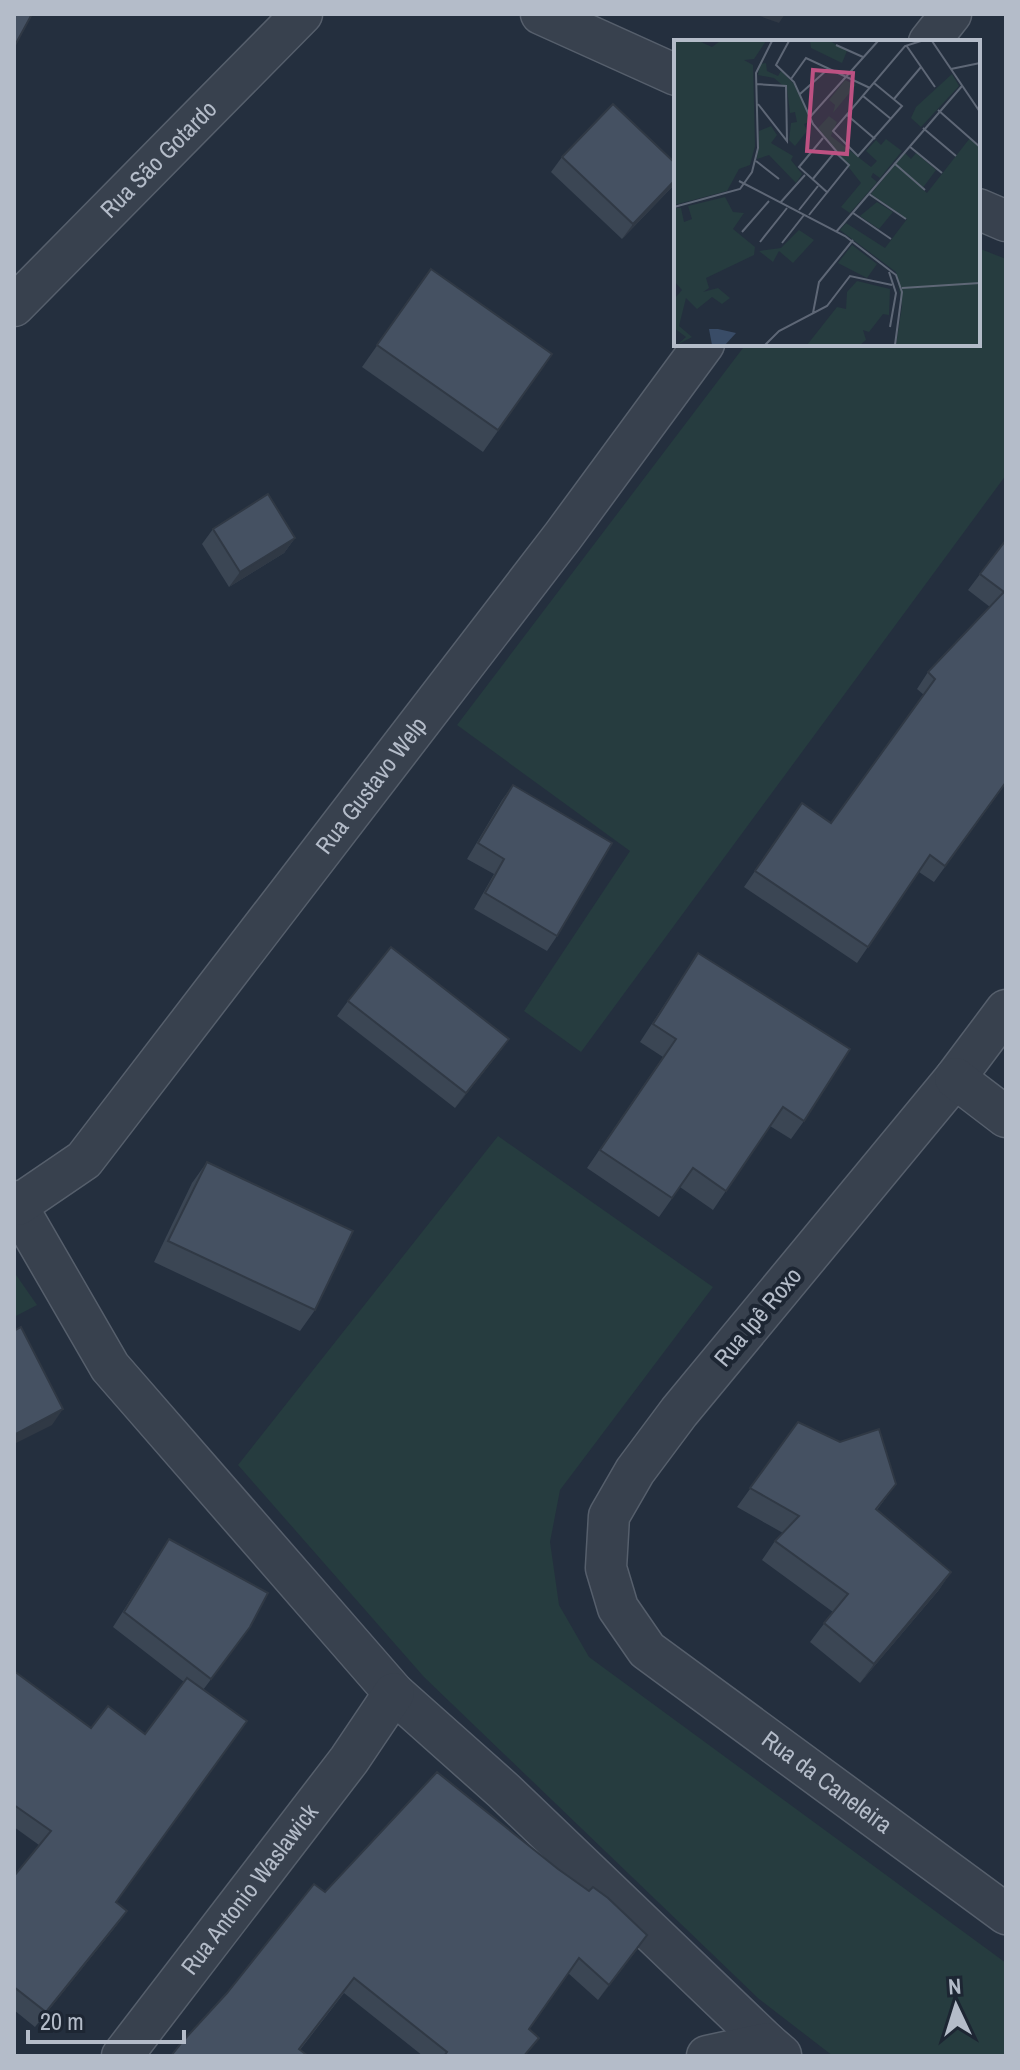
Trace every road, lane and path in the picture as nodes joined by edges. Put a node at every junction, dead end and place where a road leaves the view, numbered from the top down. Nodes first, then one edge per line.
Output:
1 (302, 14) edge
2 (541, 14) edge
3 (951, 14) edge
4 (931, 40) edge
5 (674, 74) edge
6 (980, 210) edge
7 (1006, 221) edge
8 (14, 306) edge
9 (703, 346) edge
10 (1006, 1010) edge
11 (955, 1078) junction
12 (1006, 1117) edge
13 (16, 1203) edge
14 (647, 1650) joint
15 (394, 1693) junction
16 (1006, 1914) edge
17 (775, 2050) edge
18 (709, 2055) edge
19 (122, 2056) edge

1 - 8 street, Rua São Gotardo
2 - 5 street
3 - 4 street
6 - 7 street
9 - 13 street, Rua Gustavo Welp
10 - 11 street, Rua Ipê Roxo
11 - 12 street
11 - 14 street, Rua Ipê Roxo
13 - 15 street
14 - 16 street, Rua da Caneleira
15 - 17 street
15 - 19 street, Rua Antonio Waslawick
17 - 18 street

